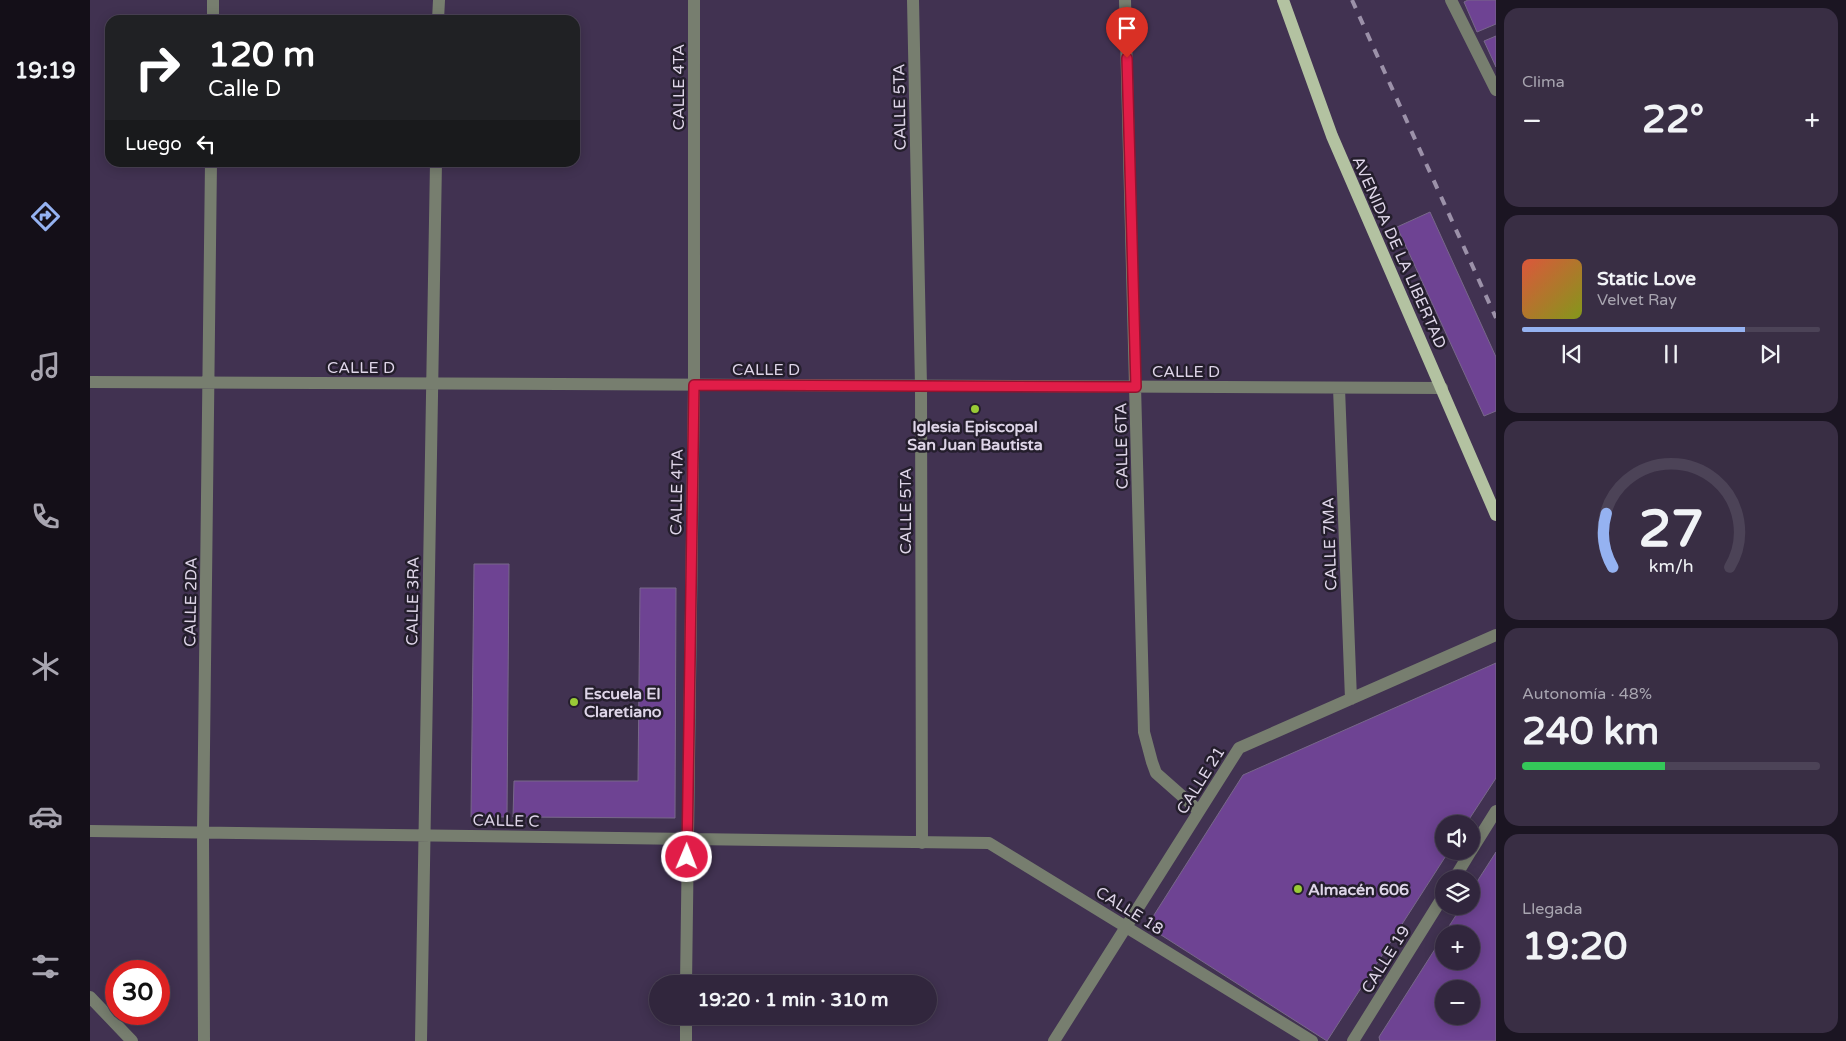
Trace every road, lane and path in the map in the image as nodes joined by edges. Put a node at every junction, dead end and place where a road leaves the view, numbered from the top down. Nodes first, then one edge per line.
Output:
1 (213, 0) edge
2 (439, 0) edge
3 (694, 0) edge
4 (913, 0) edge
5 (1125, 0) edge
6 (1283, 0) edge
7 (1451, 0) edge
8 (212, 15) edge
9 (438, 15) edge
10 (1496, 90) edge
11 (211, 167) edge
12 (436, 167) edge
13 (90, 382) edge
14 (208, 383) junction
15 (431, 384) junction
16 (694, 385) junction
17 (921, 386) junction
18 (1136, 387) junction
19 (1339, 388) junction
20 (1442, 388) junction
21 (1496, 515) edge
22 (1496, 635) edge
23 (1351, 699) junction
24 (1199, 811) junction
25 (1496, 811) edge
26 (90, 831) edge
27 (203, 832) junction
28 (424, 835) junction
29 (1480, 837) edge
30 (687, 839) junction
31 (922, 843) junction
32 (1435, 909) edge
33 (1126, 927) junction
34 (686, 975) edge
35 (90, 997) edge
36 (686, 1025) edge
37 (132, 1041) edge
38 (204, 1041) edge
39 (421, 1041) edge
40 (686, 1041) edge
41 (1054, 1041) edge
42 (1312, 1041) edge
43 (1353, 1041) edge

1 - 8 street
2 - 9 street
3 - 16 street, CALLE 4TA
4 - 17 street, CALLE 5TA
5 - 18 street, CALLE 6TA
6 - 20 main road, AVENIDA DE LA LIBERTAD
7 - 10 street
11 - 14 street, CALLE 2DA
12 - 15 street, CALLE 3RA
13 - 14 street, CALLE D
14 - 15 street, CALLE D
14 - 27 street, CALLE 2DA
15 - 16 street, CALLE D
15 - 28 street, CALLE 3RA
16 - 17 street, CALLE D
16 - 30 street, CALLE 4TA
17 - 18 street, CALLE D
17 - 31 street, CALLE 5TA
18 - 19 street, CALLE D
18 - 24 street, CALLE 6TA
19 - 20 street, CALLE D
19 - 23 street, CALLE 7MA
20 - 21 main road, AVENIDA DE LA LIBERTAD
22 - 23 street, CALLE 21
23 - 24 street, CALLE 21
24 - 33 street, CALLE 21
25 - 29 street
26 - 27 street, CALLE C
27 - 28 street, CALLE C
27 - 38 street, CALLE 2DA
28 - 30 street, CALLE C
28 - 39 street, CALLE 3RA
30 - 31 street, CALLE C
30 - 34 street, CALLE 4TA
31 - 33 street, CALLE 18
32 - 43 street, CALLE 19
33 - 41 street, CALLE 21
33 - 42 street, CALLE 18
35 - 37 street
36 - 40 street

